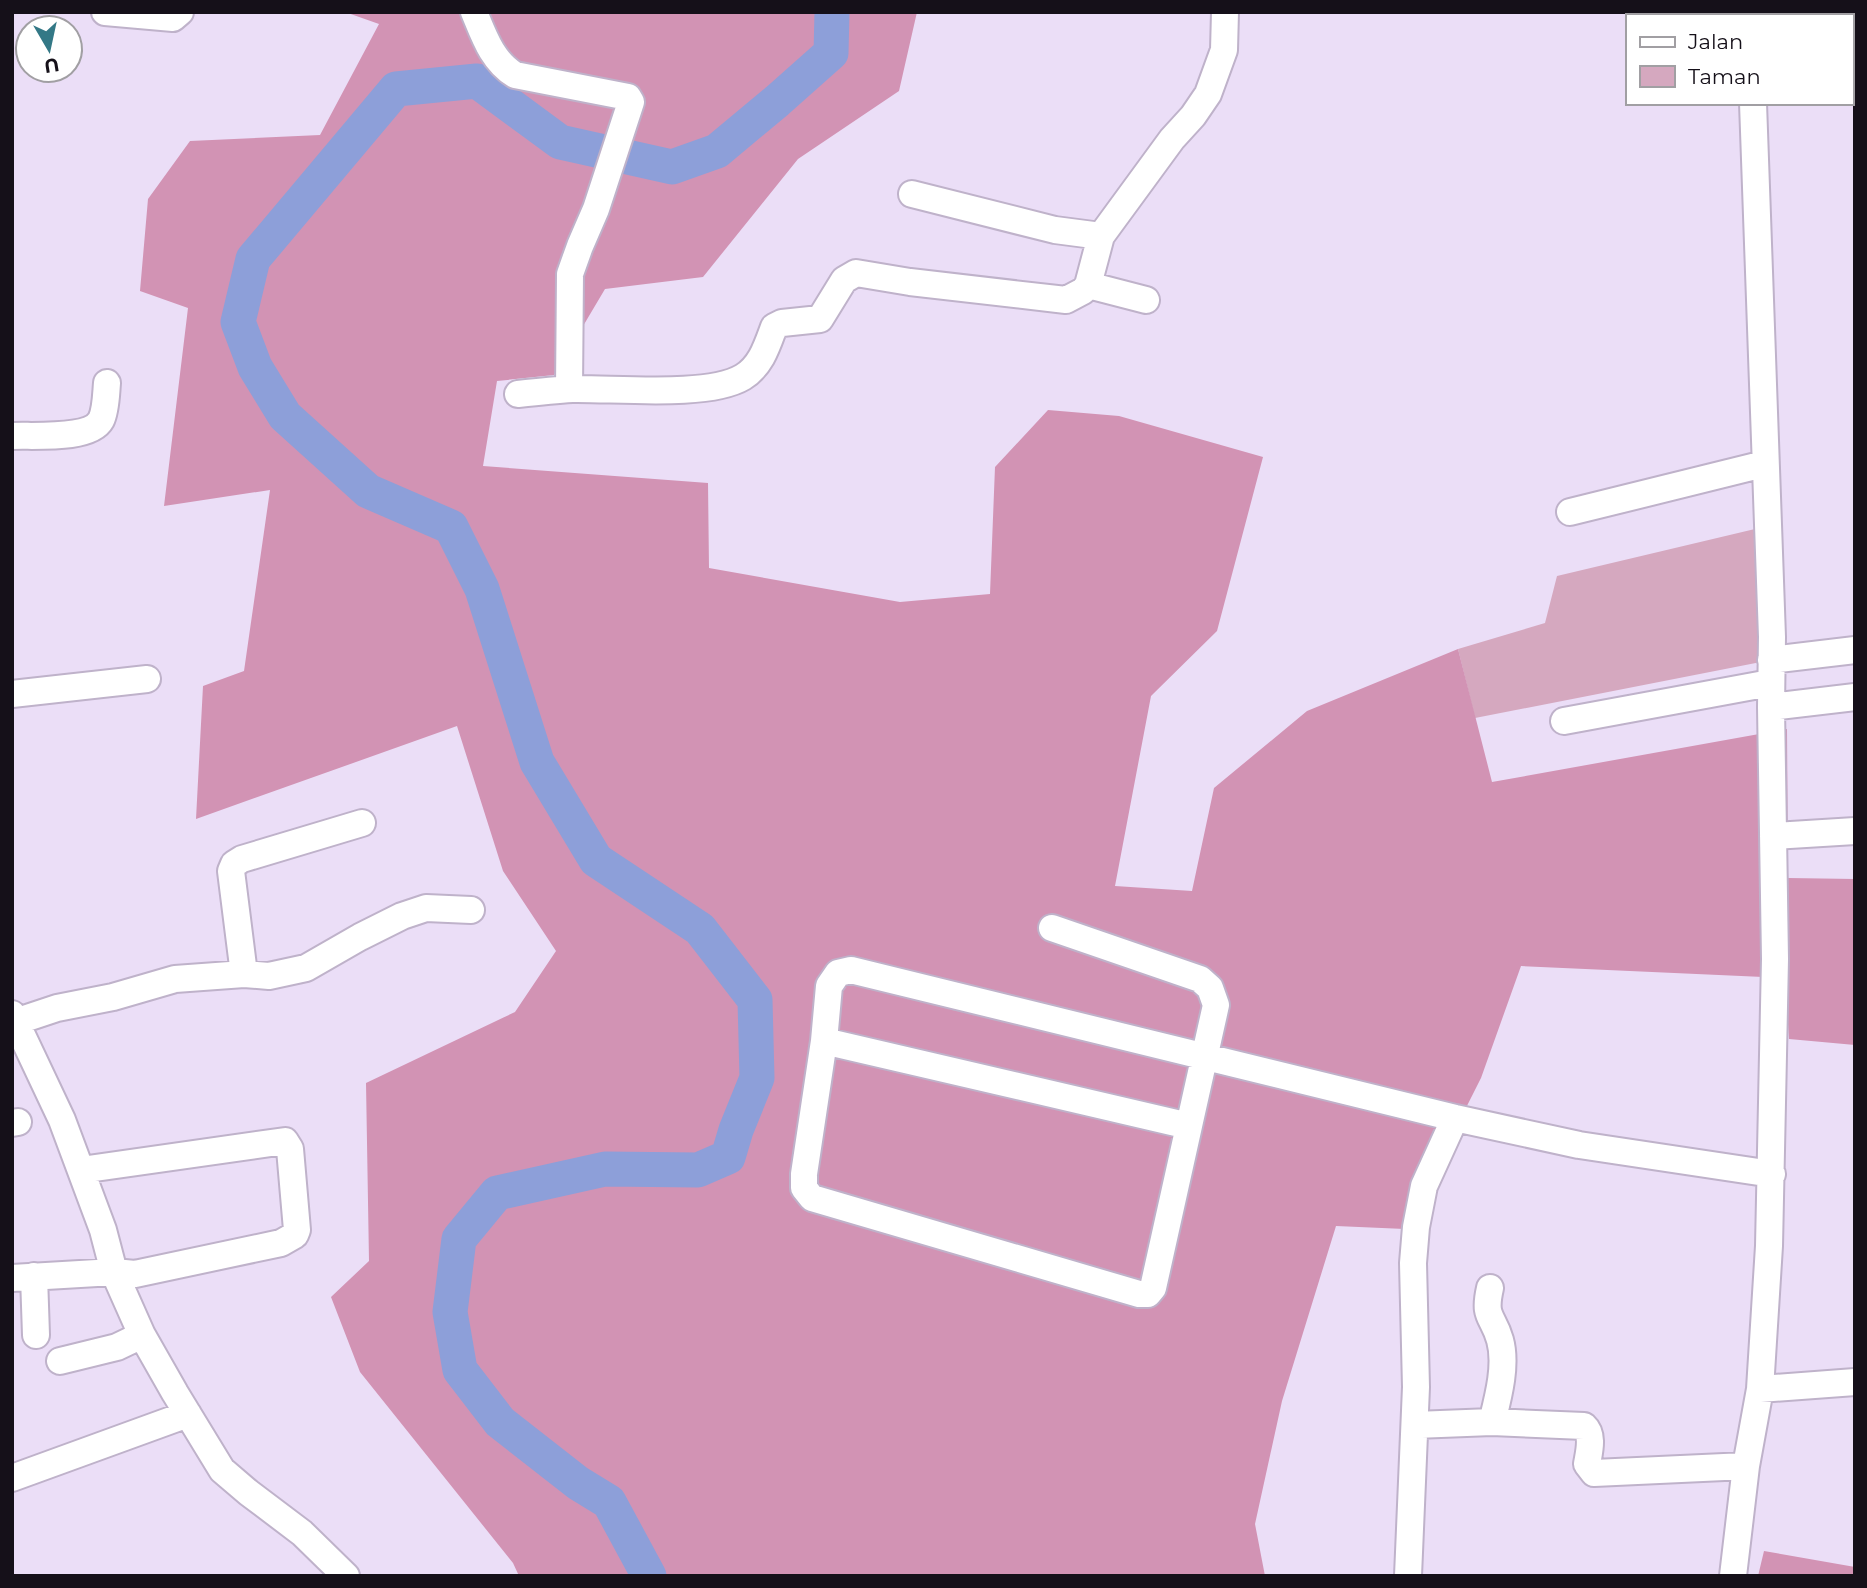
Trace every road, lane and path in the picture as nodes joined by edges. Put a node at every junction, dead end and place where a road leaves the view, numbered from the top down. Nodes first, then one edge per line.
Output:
1 (105, 12) edge
2 (180, 12) edge
3 (474, 12) edge
4 (1225, 12) edge
5 (1753, 105) edge
6 (912, 194) dead end
7 (1101, 236) junction
8 (1088, 285) junction
9 (1146, 300) dead end
10 (107, 383) dead end
11 (569, 389) junction
12 (518, 394) dead end
13 (12, 436) edge
14 (1765, 464) junction
15 (1570, 512) dead end
16 (1855, 650) edge
17 (147, 679) dead end
18 (1771, 683) junction
19 (12, 694) edge
20 (1855, 697) edge
21 (1564, 721) dead end
22 (362, 823) dead end
23 (1855, 831) edge
24 (1773, 835) junction
25 (471, 910) dead end
26 (1052, 928) dead end
27 (244, 974) junction
28 (14, 1018) edge
29 (824, 1041) junction
30 (1205, 1057) junction
31 (1455, 1118) junction
32 (1189, 1126) junction
33 (81, 1170) junction
34 (1772, 1174) junction
35 (114, 1272) junction
36 (23, 1277) edge
37 (1490, 1288) dead end
38 (36, 1335) dead end
39 (142, 1335) junction
40 (60, 1361) dead end
41 (1855, 1382) edge
42 (1760, 1389) junction
43 (188, 1414) junction
44 (1492, 1422) junction
45 (1415, 1424) junction
46 (1746, 1466) junction
47 (12, 1478) edge
48 (346, 1576) edge
49 (1408, 1576) edge
50 (1733, 1576) edge

1 - 2 street
3 - 11 street
4 - 7 street
5 - 14 street
6 - 7 street
7 - 8 street
8 - 9 street
8 - 11 street
10 - 13 street
11 - 12 street
14 - 15 street
14 - 18 street
16 - 18 street
17 - 19 street
18 - 20 street
18 - 21 street
18 - 24 street
22 - 27 street
23 - 24 street
24 - 34 street
25 - 27 street
26 - 30 street
27 - 28 street
28 - 33 street
29 - 30 street
29 - 32 street
29 - 32 street
30 - 31 street
30 - 32 street
31 - 34 street
31 - 45 street
33 - 35 street
33 - 35 street
34 - 42 street
35 - 36 street
35 - 39 street
36 - 38 street
37 - 44 street
39 - 40 street
39 - 43 street
41 - 42 street
42 - 46 street
43 - 47 street
43 - 48 street
44 - 45 street
44 - 46 street
45 - 49 street
46 - 50 street

